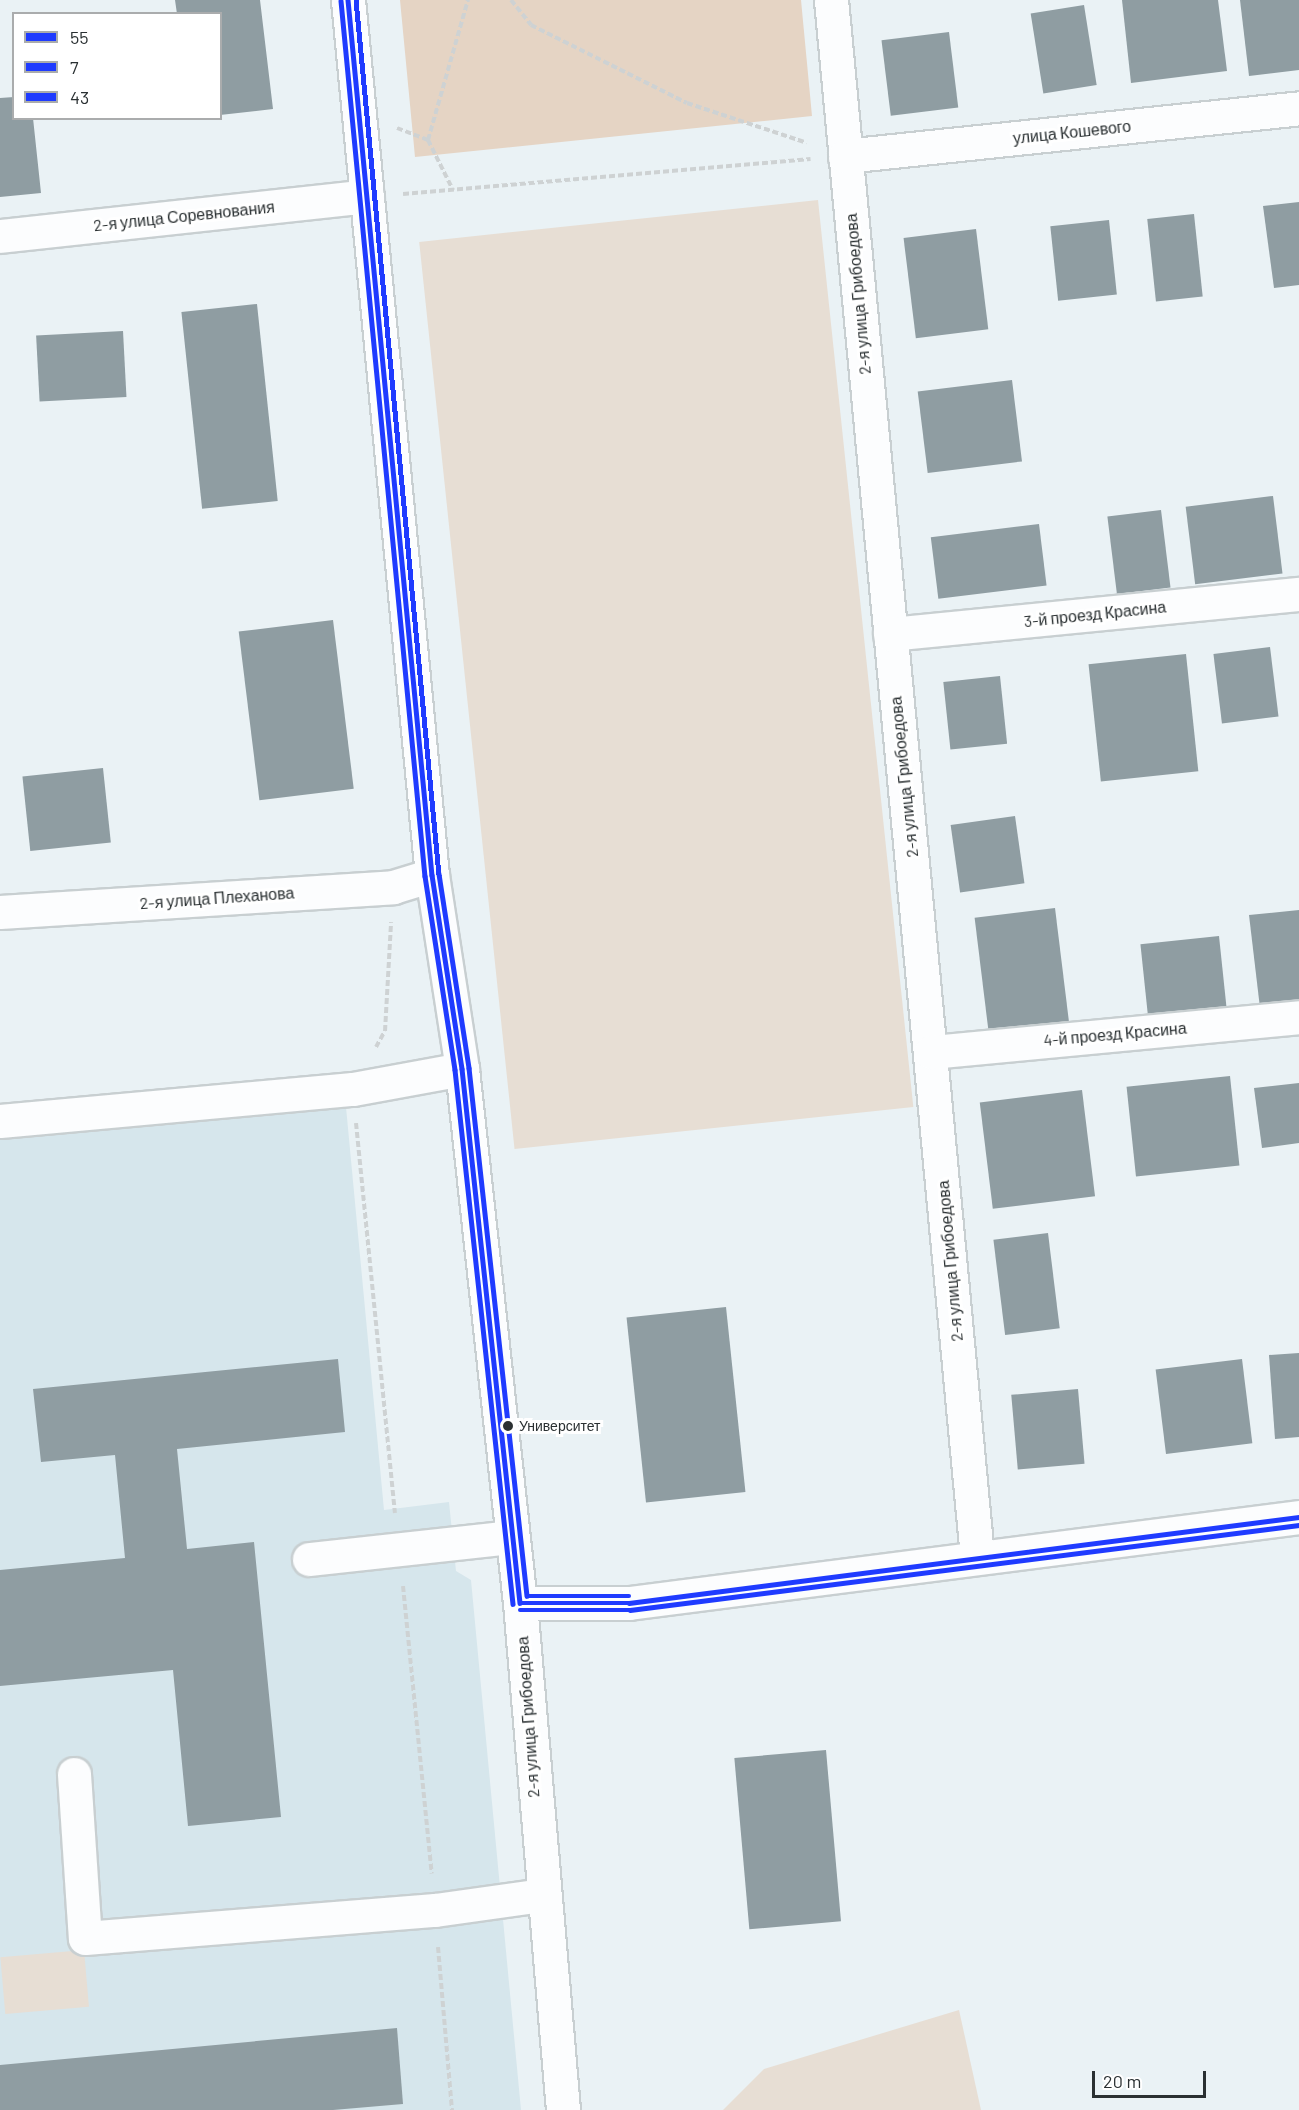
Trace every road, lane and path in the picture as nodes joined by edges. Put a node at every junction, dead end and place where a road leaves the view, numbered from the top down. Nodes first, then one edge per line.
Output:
1 (348, 0) edge
2 (468, 0) edge
3 (511, 0) edge
4 (831, 0) edge
5 (1299, 108) edge
6 (361, 125) junction
7 (428, 140) junction
8 (845, 156) junction
9 (453, 190) junction
10 (368, 196) junction
11 (0, 236) edge
12 (1299, 594) edge
13 (890, 634) junction
14 (432, 875) junction
15 (393, 887) junction
16 (0, 912) edge
17 (1299, 1017) edge
18 (931, 1052) junction
19 (462, 1069) junction
20 (353, 1089) junction
21 (0, 1121) edge
22 (1299, 1517) edge
23 (512, 1537) junction
24 (399, 1549) junction
25 (977, 1555) junction
26 (309, 1560) dead end
27 (520, 1603) junction
28 (74, 1774) dead end
29 (542, 1895) junction
30 (435, 1910) junction
31 (452, 2110) edge
32 (563, 2110) edge

1 - 6 street, 2-я улица Грибоедова
2 - 7 path
3 - 8 path
4 - 8 street, 2-я улица Грибоедова
5 - 8 street, улица Кошевого
6 - 7 path
6 - 10 street, 2-я улица Грибоедова
7 - 9 path
8 - 9 path
8 - 13 street, 2-я улица Грибоедова
9 - 10 path
10 - 11 street, 2-я улица Соревнования
10 - 14 street, 2-я улица Грибоедова
12 - 13 street, 3-й проезд Красина
13 - 18 street, 2-я улица Грибоедова
14 - 15 street, 2-я улица Плеханова
14 - 19 street, 2-я улица Грибоедова
15 - 16 street, 2-я улица Плеханова
15 - 20 path
17 - 18 street, 4-й проезд Красина
18 - 25 street, 2-я улица Грибоедова
19 - 20 street
19 - 23 street, 2-я улица Грибоедова
20 - 21 street
20 - 24 path
22 - 25 street
23 - 24 street
23 - 27 street, 2-я улица Грибоедова
24 - 26 street
24 - 30 path
25 - 27 street
27 - 29 street, 2-я улица Грибоедова
28 - 30 street
29 - 30 street
29 - 32 street, 2-я улица Грибоедова
30 - 31 path

